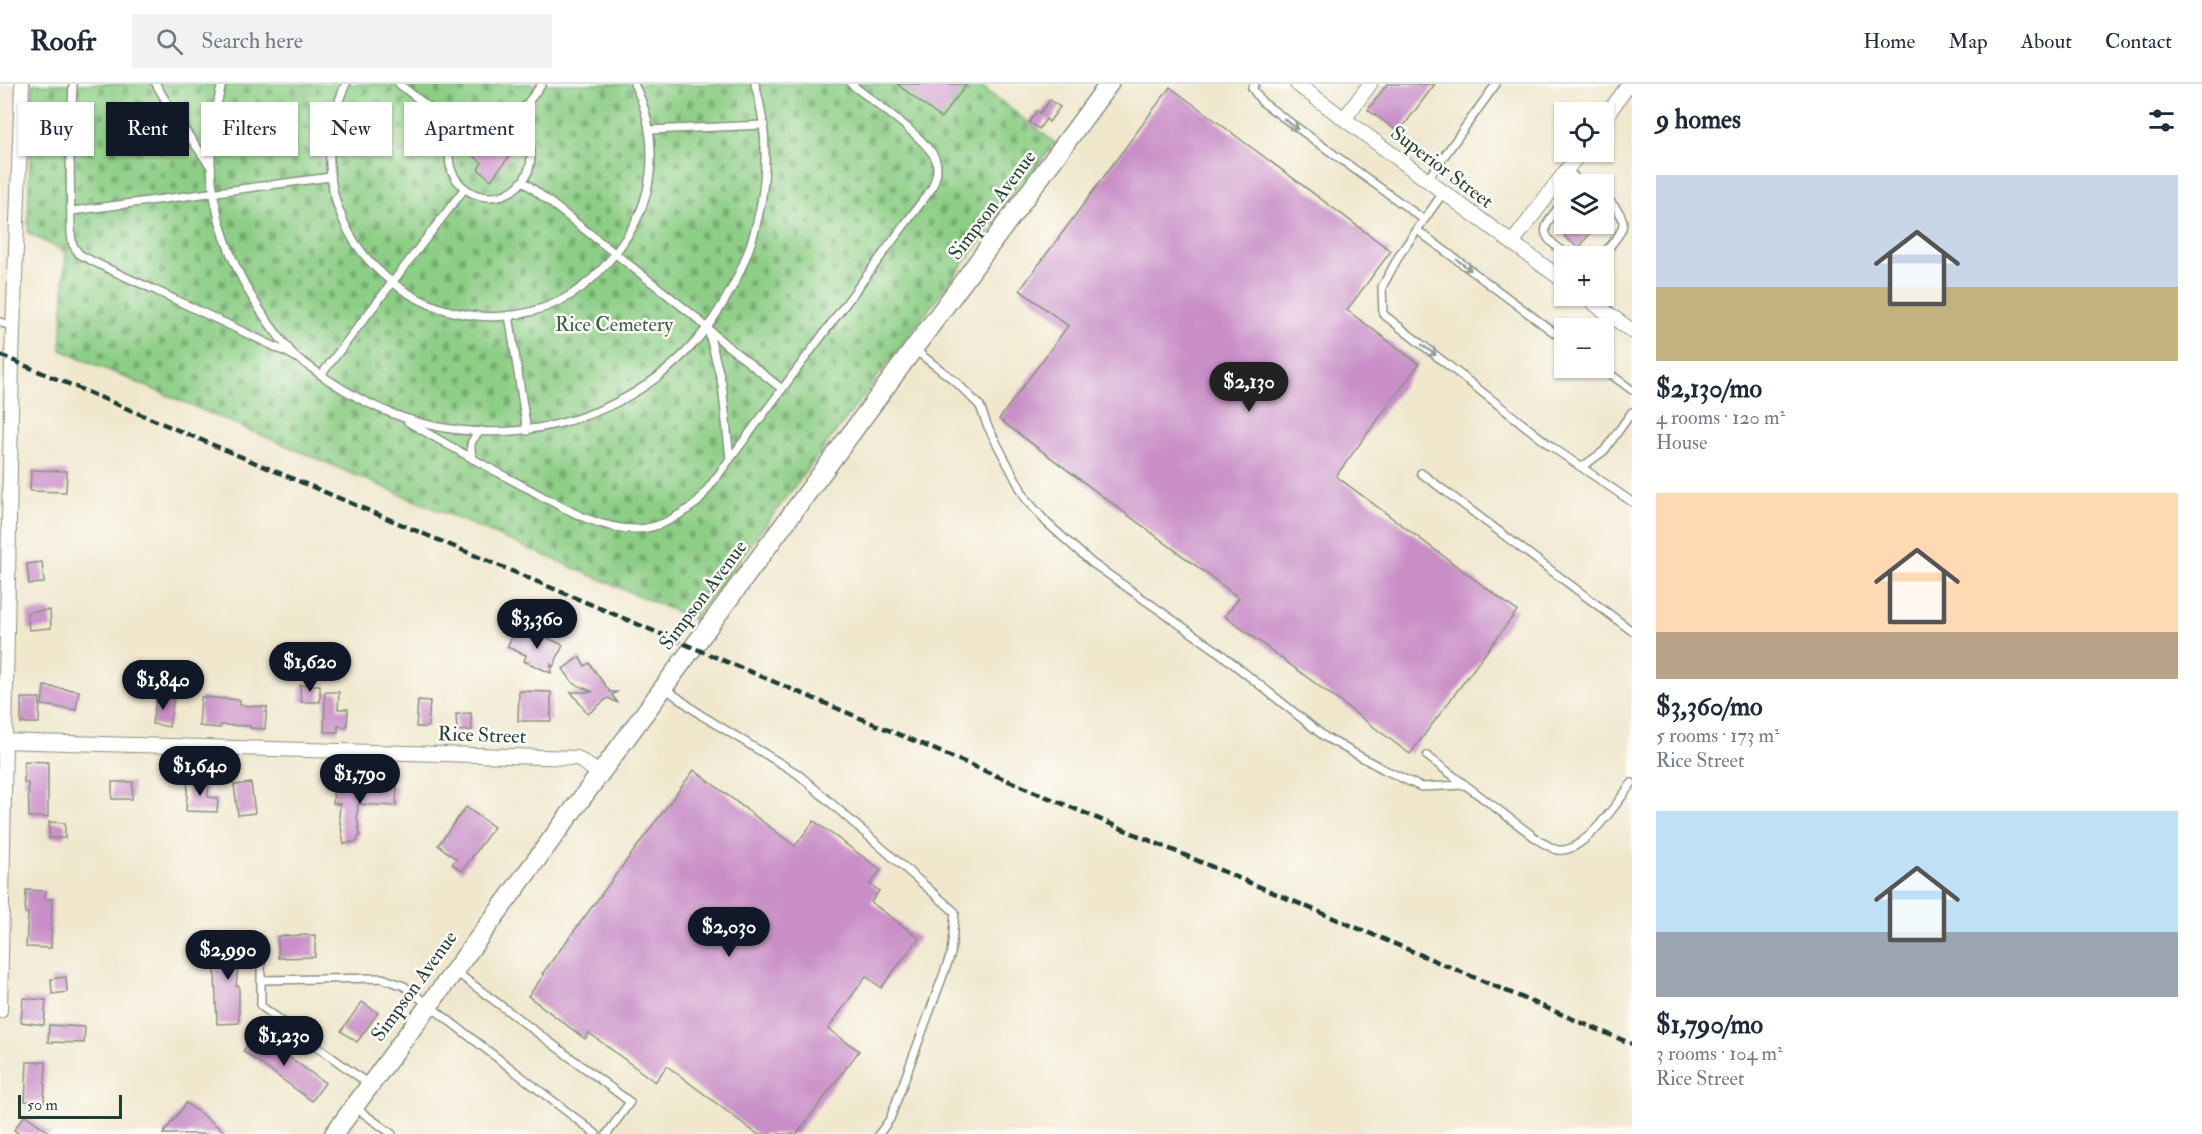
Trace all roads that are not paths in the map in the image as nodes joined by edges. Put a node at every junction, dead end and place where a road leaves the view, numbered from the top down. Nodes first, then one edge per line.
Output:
1 (22, 84) edge
2 (73, 84) edge
3 (156, 84) edge
4 (222, 84) edge
5 (346, 84) edge
6 (399, 84) edge
7 (542, 84) edge
8 (634, 84) edge
9 (755, 84) edge
10 (851, 84) edge
11 (1109, 84) edge
12 (1255, 84) edge
13 (1297, 84) edge
14 (1370, 84) edge
15 (1496, 84) edge
16 (1629, 84) edge
17 (422, 102) edge
18 (528, 102) edge
19 (1614, 105) edge
20 (1344, 118) junction
21 (764, 125) junction
22 (650, 130) junction
23 (449, 156) edge
24 (530, 156) edge
25 (1572, 162) edge
26 (211, 168) junction
27 (1566, 170) junction
28 (1571, 174) edge
29 (331, 177) junction
30 (1427, 180) junction
31 (523, 181) junction
32 (465, 188) junction
33 (214, 191) junction
34 (1443, 192) junction
35 (1614, 203) edge
36 (72, 211) junction
37 (1554, 214) edge
38 (1424, 219) junction
39 (1417, 230) junction
40 (1512, 243) junction
41 (1556, 246) edge
42 (1610, 246) edge
43 (615, 254) junction
44 (1554, 274) edge
45 (391, 283) junction
46 (1598, 306) edge
47 (509, 315) junction
48 (7, 324) edge
49 (708, 329) junction
50 (1632, 331) edge
51 (1554, 333) edge
52 (914, 348) junction
53 (295, 356) junction
54 (321, 375) junction
55 (1614, 377) edge
56 (782, 389) junction
57 (1632, 390) edge
58 (1632, 412) edge
59 (396, 415) junction
60 (481, 431) junction
61 (527, 431) junction
62 (473, 459) junction
63 (730, 459) junction
64 (1582, 467) junction
65 (1421, 473) dead end
66 (1632, 502) edge
67 (1632, 631) edge
68 (663, 686) junction
69 (3, 741) edge
70 (1427, 756) dead end
71 (599, 773) junction
72 (1632, 783) edge
73 (1465, 785) junction
74 (261, 940) dead end
75 (454, 971) junction
76 (262, 980) junction
77 (428, 1006) junction
78 (0, 1011) edge
79 (370, 1085) junction
80 (354, 1106) junction
81 (334, 1134) edge
82 (392, 1134) edge
83 (596, 1134) edge
84 (607, 1134) edge
85 (879, 1134) edge

1 - 48 street
2 - 36 lane
3 - 26 lane
4 - 26 lane
5 - 29 lane
6 - 17 lane
7 - 18 lane
8 - 22 lane
9 - 21 lane
10 - 56 lane
11 - 52 street, Simpson Avenue
12 -> 38 lane
13 - 20 street, Superior Street
14 - 20 street
15 - 30 lane
16 - 19 street
20 - 30 street, Superior Street
21 - 22 lane
21 - 49 lane
22 - 43 lane
23 - 32 lane
24 - 31 lane
25 - 27 street
26 - 33 lane
27 - 28 lane
27 - 40 street
29 - 33 lane
29 - 45 lane
30 - 34 street, Superior Street
31 - 32 lane
31 - 43 lane
32 - 45 lane
33 - 36 lane
33 - 53 lane
34 - 38 lane
34 - 40 street, Superior Street
35 - 42 lane
36 - 53 lane
37 - 41 lane
38 - 39 lane
39 -> 51 lane
39 -> 64 lane
40 - 44 street, Superior Street
43 - 47 lane
43 - 49 lane
45 - 47 lane
45 - 54 lane
46 - 50 street
47 - 61 lane
48 - 69 street
49 - 56 lane
49 - 61 lane
49 - 63 lane
52 - 68 street, Simpson Avenue
52 - 73 lane
53 - 54 lane
54 - 59 lane
55 - 57 lane
56 - 63 lane
58 - 64 lane
59 - 60 lane
59 - 62 lane
60 - 61 lane
60 - 62 lane
62 - 63 lane
64 - 66 lane
65 - 67 lane
68 - 71 street, Simpson Avenue
68 - 85 lane
69 - 71 street, Rice Street
69 - 78 street
70 - 73 lane
71 - 75 street, Simpson Avenue
72 - 73 lane
74 - 76 lane
75 - 77 street, Simpson Avenue
75 - 84 lane
76 - 77 lane
76 - 79 lane
77 - 79 street, Simpson Avenue
77 - 83 lane
79 - 80 street, Simpson Avenue
80 - 81 street, Simpson Avenue
80 - 82 lane

